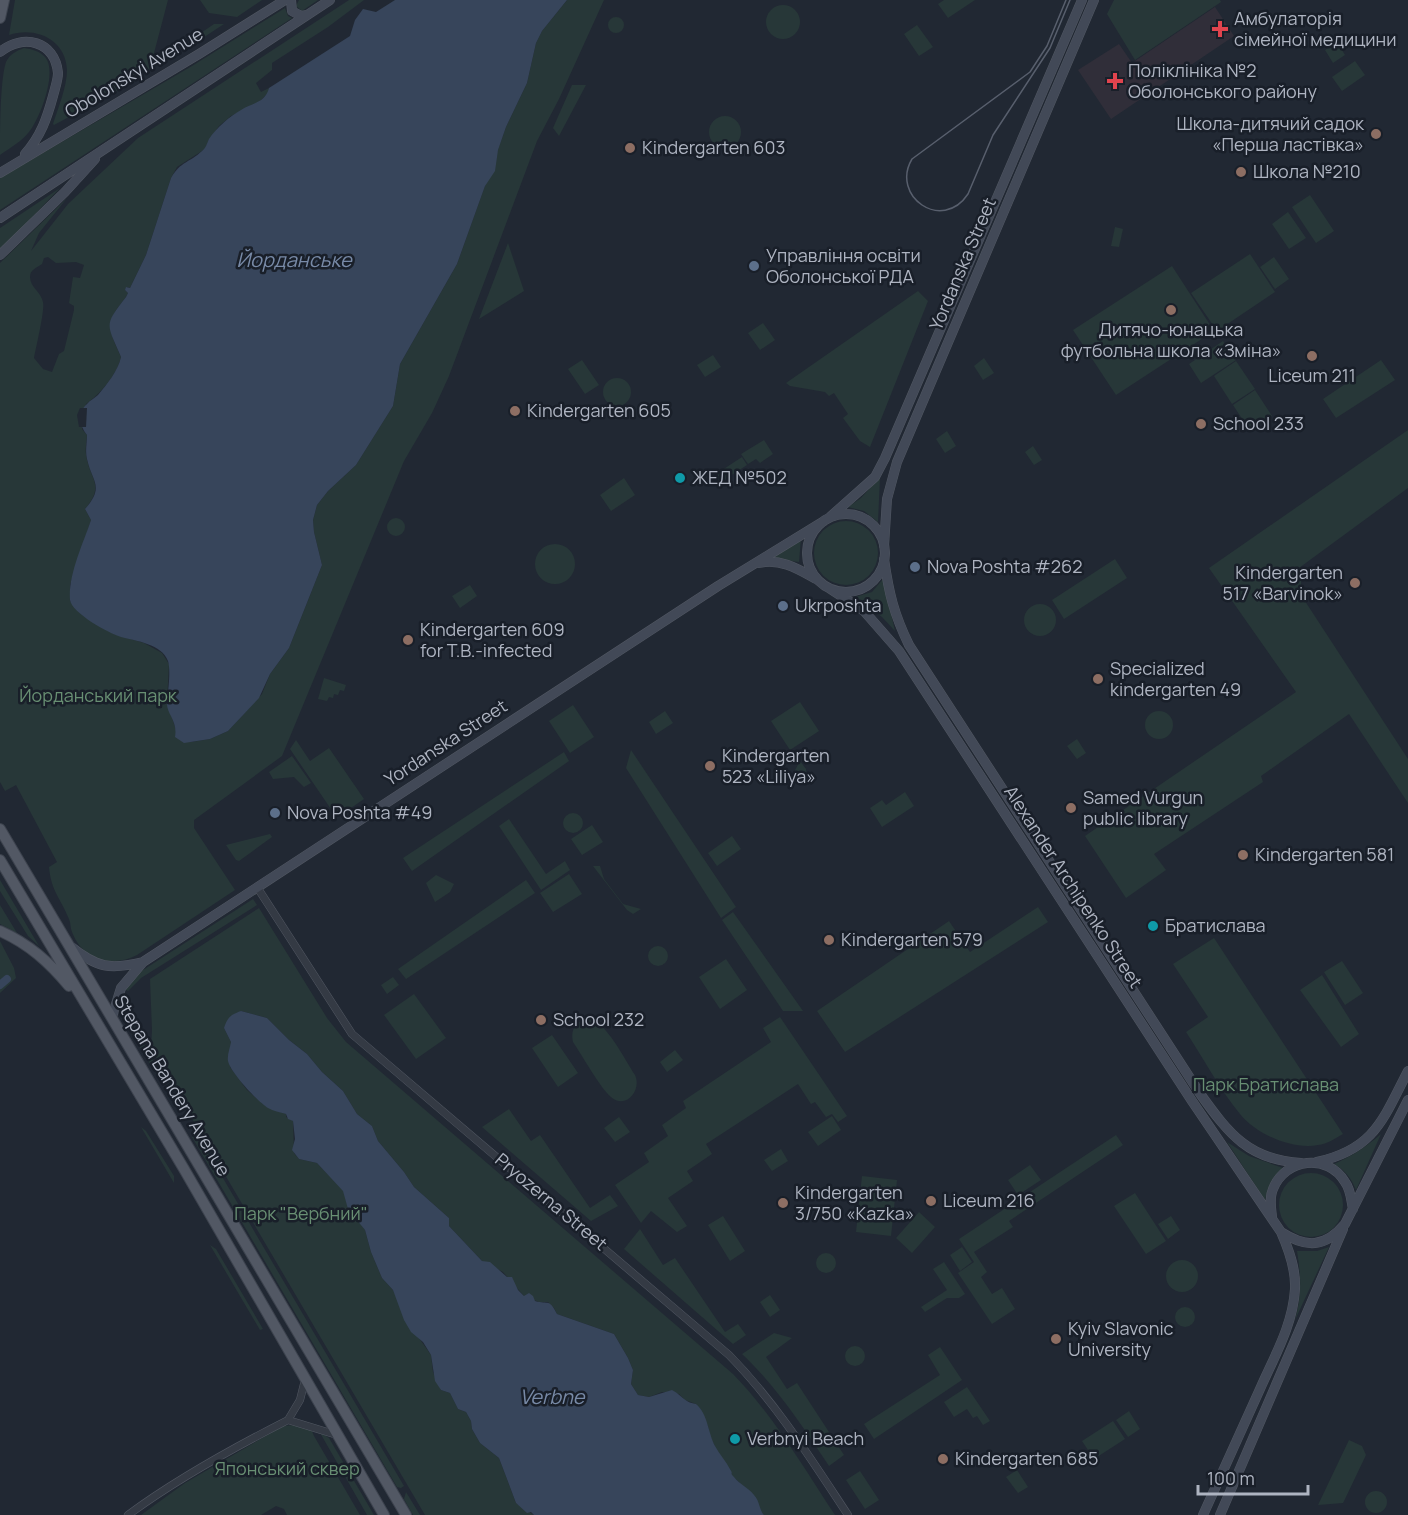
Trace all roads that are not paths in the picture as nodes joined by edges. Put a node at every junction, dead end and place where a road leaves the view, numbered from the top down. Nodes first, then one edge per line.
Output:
1 (4, 0) edge
2 (285, 0) edge
3 (291, 0) edge
4 (330, 0) edge
5 (1082, 0) edge
6 (1094, 0) edge
7 (307, 15) junction
8 (0, 18) edge
9 (0, 52) edge
10 (108, 146) junction
11 (17, 163) junction
12 (0, 173) edge
13 (0, 218) edge
14 (0, 255) edge
15 (827, 519) junction
16 (884, 546) junction
17 (884, 560) junction
18 (751, 565) junction
19 (818, 580) junction
20 (829, 588) junction
21 (0, 829) edge
22 (0, 860) edge
23 (257, 887) junction
24 (0, 931) edge
25 (69, 945) junction
26 (142, 962) junction
27 (112, 1017) junction
28 (104, 1035) junction
29 (1408, 1071) edge
30 (1408, 1100) edge
31 (1314, 1162) junction
32 (1301, 1163) junction
33 (1353, 1209) junction
34 (1273, 1220) junction
35 (1345, 1224) junction
36 (1281, 1232) junction
37 (306, 1380) junction
38 (288, 1420) junction
39 (337, 1435) junction
40 (128, 1515) edge
41 (384, 1515) edge
42 (406, 1515) edge
43 (848, 1515) edge
44 (1203, 1515) edge
45 (1220, 1515) edge

1 - 8 main road
2 - 11 main road, Obolonskyi Avenue
3 - 7 main road
4 - 7 main road
5 - 15 main road, Yordanska Street
6 - 16 main road, Yordanska Street
7 - 10 main road
9 - 11 main road
10 - 13 main road
10 - 14 main road
11 - 12 main road, Obolonskyi Avenue
15 - 16 main road
15 - 18 main road, Yordanska Street
15 - 19 main road
16 - 17 main road
17 - 20 main road
17 - 32 main road, Alexander Archipenko Street
18 - 19 main road
18 - 23 main road, Yordanska Street
19 - 20 main road
20 - 34 main road, Alexander Archipenko Street
21 - 25 main road, Stepana Bandery Avenue
22 - 28 main road, Stepana Bandery Avenue
23 - 26 main road
23 - 43 street, Pryozerna Street
24 - 28 main road
25 - 26 main road
25 - 27 main road, Stepana Bandery Avenue
26 - 27 main road
27 - 42 main road, Stepana Bandery Avenue
28 - 37 main road, Stepana Bandery Avenue
29 - 31 main road
30 - 33 main road
31 - 32 main road
31 - 33 main road
32 - 34 main road
33 - 35 main road
34 - 36 main road
35 - 36 main road
35 - 45 main road
36 - 44 main road
37 - 38 street
37 - 39 main road, Stepana Bandery Avenue
38 - 39 street
38 - 40 street
39 - 41 main road, Stepana Bandery Avenue

